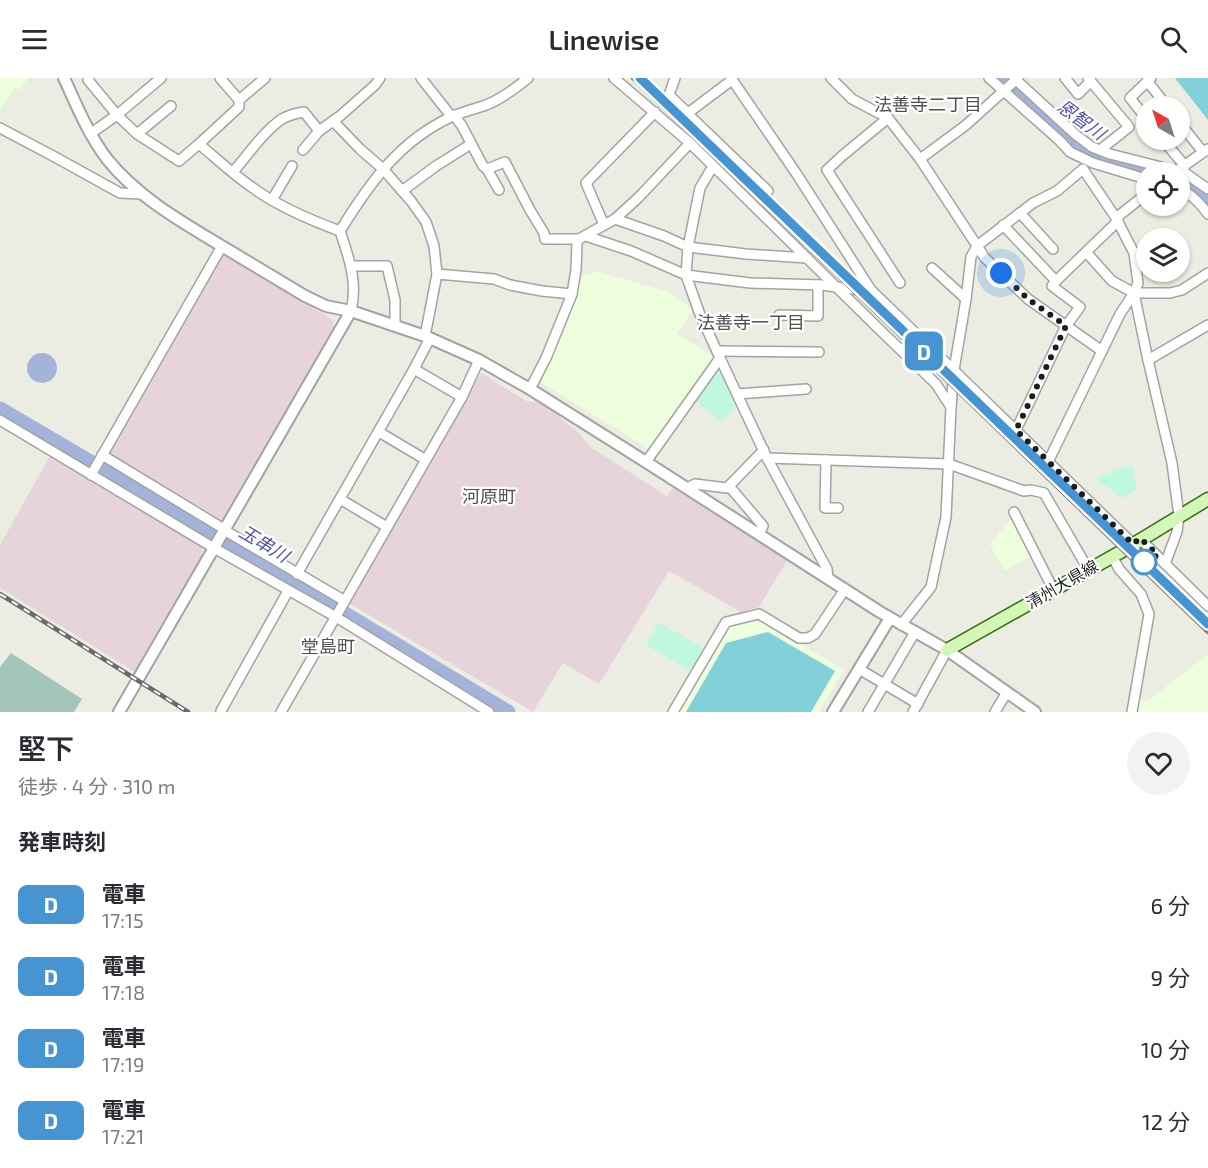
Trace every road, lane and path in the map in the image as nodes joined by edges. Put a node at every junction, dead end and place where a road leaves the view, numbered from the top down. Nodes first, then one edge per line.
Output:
1 (64, 78) edge
2 (89, 78) edge
3 (161, 78) edge
4 (220, 78) edge
5 (265, 78) edge
6 (380, 78) edge
7 (421, 78) edge
8 (528, 78) edge
9 (614, 78) edge
10 (675, 78) edge
11 (831, 78) edge
12 (989, 78) edge
13 (1065, 78) edge
14 (735, 80) edge
15 (1016, 80) edge
16 (1090, 80) edge
17 (1149, 80) edge
18 (1005, 90) junction
19 (1160, 96) edge
20 (239, 100) junction
21 (171, 106) dead end
22 (1136, 106) edge
23 (655, 112) junction
24 (688, 113) junction
25 (117, 116) junction
26 (453, 116) junction
27 (888, 118) junction
28 (333, 121) junction
29 (0, 128) edge
30 (319, 130) junction
31 (1190, 133) edge
32 (90, 134) junction
33 (137, 134) junction
34 (690, 143) junction
35 (199, 144) junction
36 (471, 144) junction
37 (303, 150) dead end
38 (1100, 150) junction
39 (1206, 150) edge
40 (1080, 157) junction
41 (920, 159) junction
42 (1144, 162) edge
43 (1190, 162) edge
44 (292, 166) dead end
45 (713, 166) junction
46 (383, 169) junction
47 (487, 169) junction
48 (1083, 169) junction
49 (233, 172) junction
50 (1136, 176) edge
51 (1190, 176) edge
52 (1208, 189) edge
53 (499, 190) dead end
54 (402, 191) junction
55 (768, 191) dead end
56 (141, 194) junction
57 (1190, 194) edge
58 (272, 200) junction
59 (1136, 203) edge
60 (1020, 213) junction
61 (1208, 214) edge
62 (615, 219) junction
63 (1117, 220) junction
64 (604, 225) junction
65 (1004, 225) junction
66 (340, 231) junction
67 (582, 238) junction
68 (222, 246) junction
69 (976, 246) junction
70 (688, 247) junction
71 (1053, 249) dead end
72 (1086, 252) junction
73 (807, 258) junction
74 (352, 266) junction
75 (932, 268) dead end
76 (1208, 273) edge
77 (437, 274) junction
78 (686, 275) junction
79 (1056, 281) junction
80 (900, 283) dead end
81 (818, 285) junction
82 (836, 286) junction
83 (871, 290) junction
84 (1134, 293) junction
85 (572, 294) junction
86 (966, 299) junction
87 (351, 311) junction
88 (779, 315) dead end
89 (1208, 325) edge
90 (395, 326) junction
91 (1066, 326) junction
92 (427, 337) junction
93 (1102, 351) junction
94 (819, 352) dead end
95 (719, 354) junction
96 (479, 360) junction
97 (1148, 360) junction
98 (414, 369) junction
99 (954, 370) junction
100 (806, 388) dead end
101 (530, 389) junction
102 (737, 394) junction
103 (462, 397) junction
104 (951, 407) junction
105 (0, 420) edge
106 (1016, 430) junction
107 (379, 432) junction
108 (765, 454) junction
109 (101, 457) junction
110 (426, 460) junction
111 (826, 460) junction
112 (646, 462) junction
113 (1048, 462) junction
114 (949, 464) junction
115 (92, 473) junction
116 (729, 486) junction
117 (687, 488) junction
118 (340, 498) junction
119 (1208, 499) edge
120 (838, 508) dead end
121 (1014, 512) dead end
122 (1179, 516) junction
123 (387, 526) junction
124 (224, 530) junction
125 (759, 534) junction
126 (1137, 541) junction
127 (215, 545) junction
128 (1112, 556) junction
129 (1165, 564) junction
130 (1088, 569) junction
131 (297, 574) junction
132 (828, 578) junction
133 (845, 589) junction
134 (1053, 589) junction
135 (288, 591) junction
136 (1208, 606) edge
137 (340, 609) junction
138 (890, 618) junction
139 (902, 625) junction
140 (915, 632) junction
141 (947, 650) junction
142 (859, 669) junction
143 (884, 684) junction
144 (1006, 692) junction
145 (915, 708) edge
146 (221, 711) edge
147 (836, 711) edge
148 (119, 712) edge
149 (281, 712) edge
150 (489, 712) edge
151 (673, 712) edge
152 (868, 712) edge
153 (995, 712) edge
154 (1035, 712) edge
155 (1132, 712) edge

1 - 32 street
2 - 25 street
3 - 25 street
4 - 20 street
5 - 20 street
6 - 28 street
7 - 26 street
8 - 26 street
9 - 23 street
10 - 24 street
11 - 27 street
12 - 18 street
13 - 16 street
14 - 24 street
14 - 83 street
15 - 18 street
15 - 38 street
16 - 38 street
17 - 19 street
17 - 22 street
18 - 40 street
18 - 41 street
20 - 35 street
21 - 33 street
23 - 34 street
23 - 64 street
24 - 55 street
25 - 32 street
25 - 33 street
26 - 36 street
26 - 46 street
27 - 41 street
27 - 80 street
28 - 30 street
28 - 46 street
29 - 56 street
30 - 37 street
30 - 49 street
31 - 39 street
32 - 56 street
33 - 35 street
34 - 45 street
34 - 62 street
35 - 49 street
36 - 47 street
36 - 54 street
38 - 42 street
39 - 43 street
40 - 48 street
40 - 50 street
41 - 69 street
44 - 58 street
45 - 70 street
45 - 73 street
46 - 54 street
46 - 66 street
47 - 53 street
47 - 67 street
48 - 60 street
48 - 63 street
49 - 58 street
51 - 52 street
54 - 77 street
56 - 68 street
57 - 61 street
58 - 66 street
59 - 63 street
60 - 65 street
60 - 71 street
62 - 64 street
62 - 70 street
63 - 72 street
63 - 84 street
64 - 67 street
65 - 69 street
65 - 79 street
66 - 74 street
67 - 78 street
67 - 85 street
68 - 87 street
68 - 109 street
69 - 86 street
69 - 91 street
70 - 73 street
70 - 78 street
72 - 79 street
72 - 84 street
73 - 82 street
74 - 87 street
74 - 90 street
75 - 86 street
76 - 84 street
77 - 85 street
77 - 92 street
78 - 81 street
78 - 95 street
79 - 91 street
81 - 82 street
81 - 88 street
82 - 83 street
82 - 104 street
83 - 99 street
84 - 93 street
84 - 97 street
85 - 101 street
86 - 99 street
87 - 90 street
87 - 124 street
89 - 97 street
90 - 92 street
91 - 93 street
91 - 106 street
92 - 96 street
92 - 98 street
93 - 113 street
94 - 95 street
95 - 102 street
95 - 112 street
96 - 101 street
96 - 103 street
97 - 122 street
98 - 103 street
98 - 107 street
99 - 104 street
99 - 106 street
100 - 102 street
101 - 112 street
102 - 108 street
103 - 110 street
104 - 114 street
105 - 115 street
106 - 113 street
107 - 110 street
107 - 118 street
108 - 111 street
108 - 116 street
108 - 132 street
109 - 115 street
109 - 124 street
110 - 123 street
111 - 114 street
111 - 120 street
112 - 117 street
113 - 126 street
114 - 130 street
114 - 139 street
115 - 127 street
116 - 117 street
116 - 125 street
117 - 125 street
118 - 123 street
118 - 131 street
119 - 122 main road, 清州大県線
121 - 134 street
122 - 126 main road, 清州大県線
122 - 129 street
123 - 137 street
124 - 127 street
124 - 131 street
125 - 132 street
126 - 128 main road, 清州大県線
126 - 129 street
127 - 135 street
127 - 148 street
128 - 130 main road, 清州大県線
128 - 155 street
129 - 136 street
130 - 134 main road, 清州大県線
131 - 137 street
132 - 133 street
133 - 138 street
133 - 151 street
134 - 141 main road, 清州大県線
135 - 137 street
135 - 146 street
137 - 149 street
137 - 150 street
138 - 139 street
138 - 142 street
139 - 140 street
140 - 141 street
140 - 143 street
141 - 144 street
141 - 145 street
142 - 143 street
142 - 147 street
143 - 145 street
143 - 152 street
144 - 153 street
144 - 154 street

